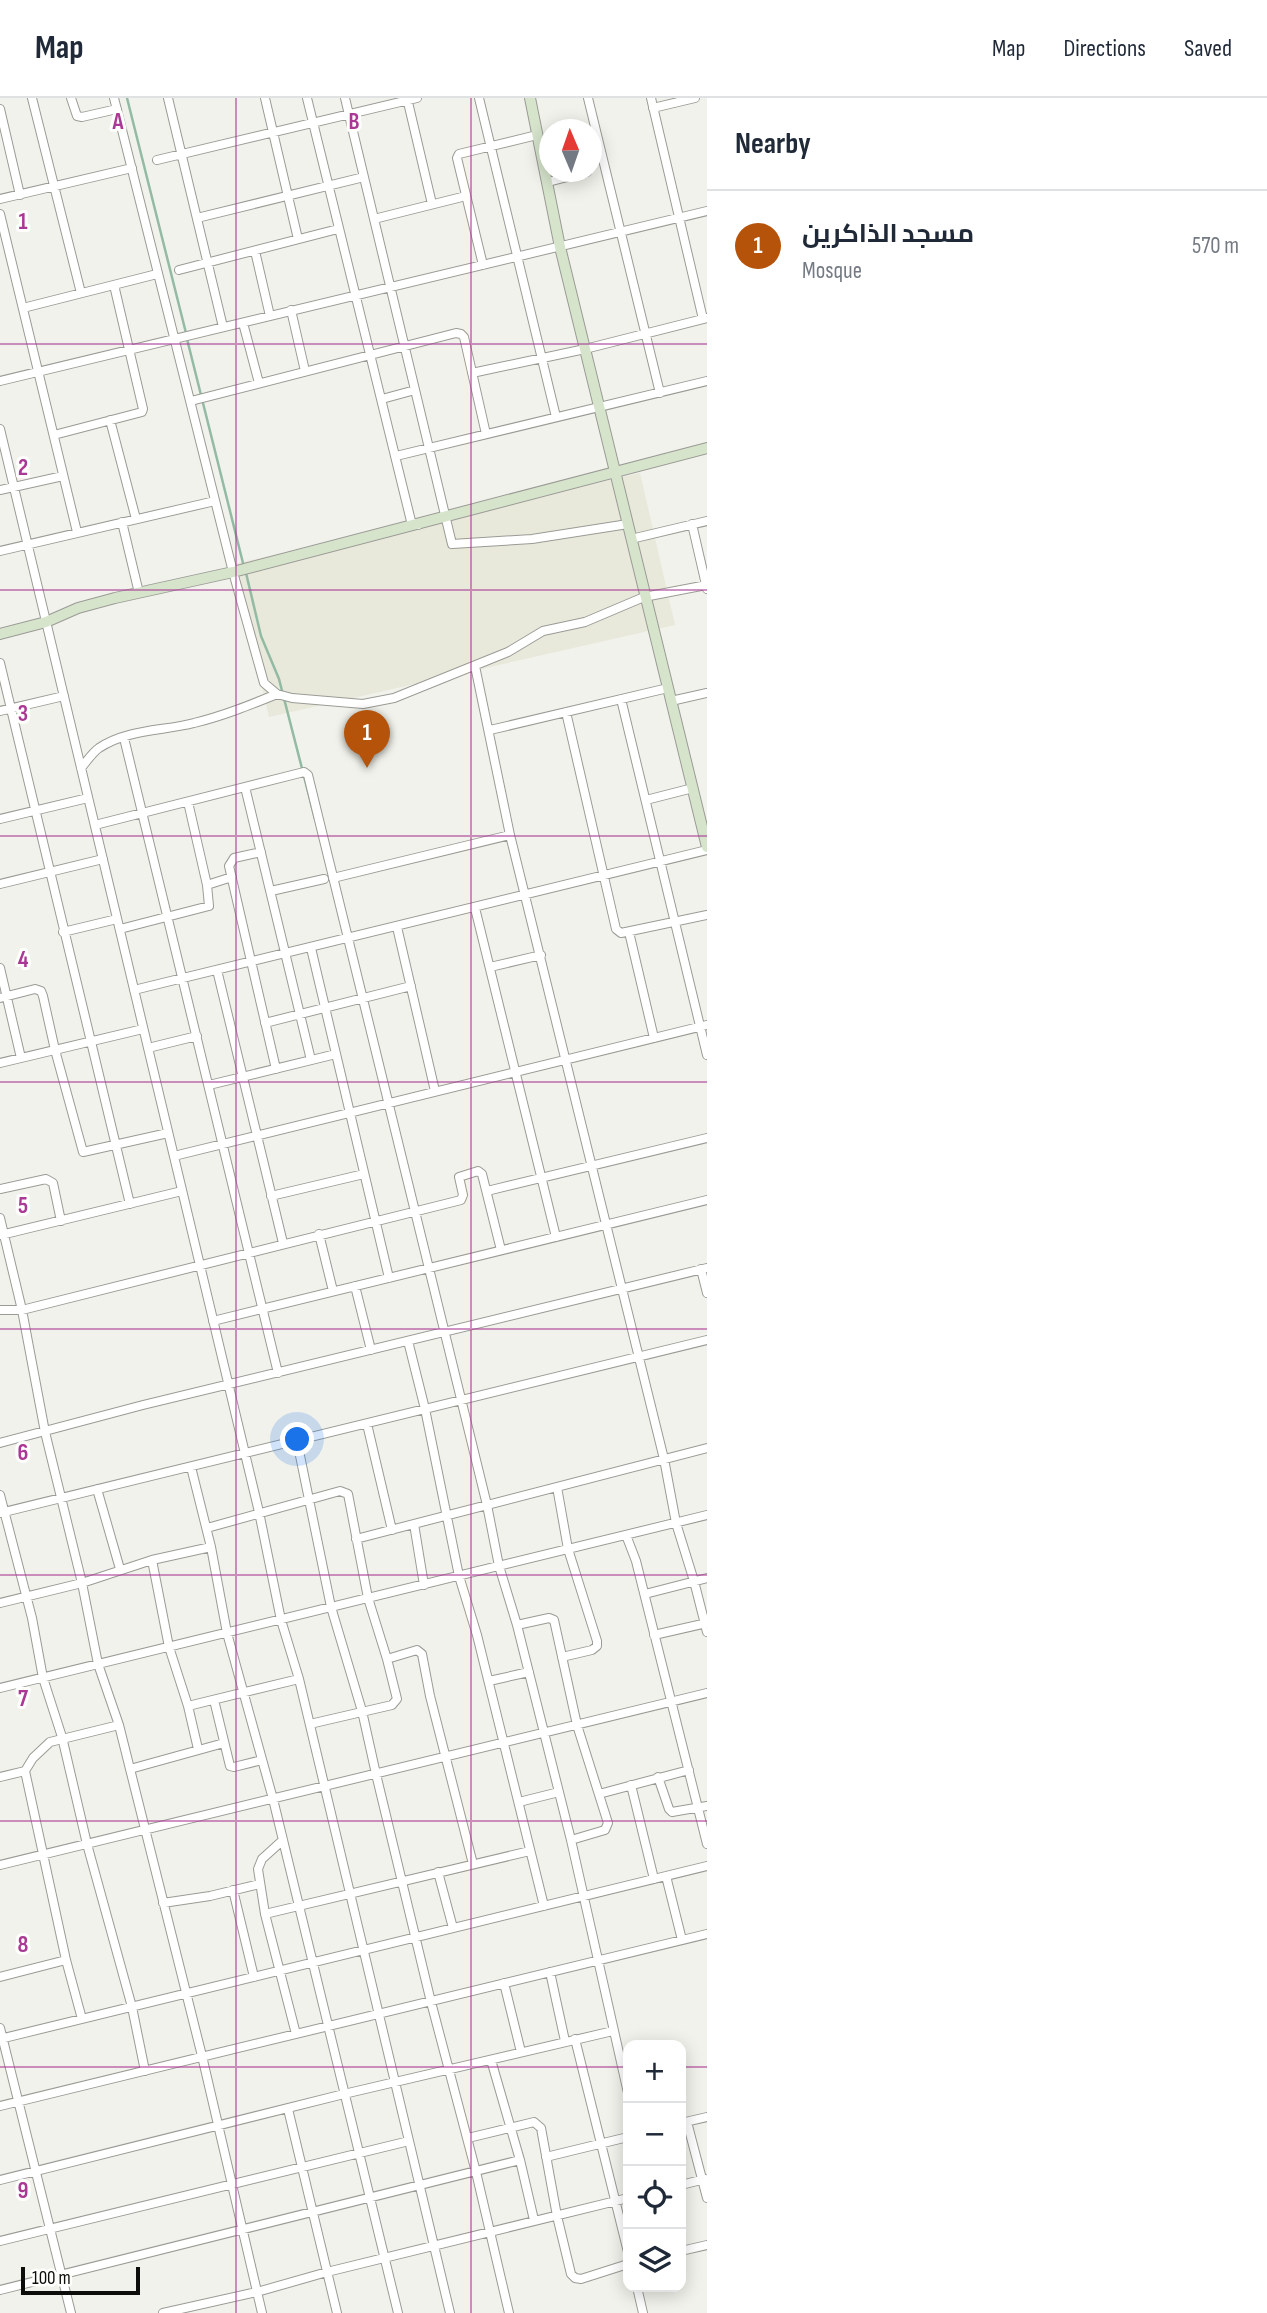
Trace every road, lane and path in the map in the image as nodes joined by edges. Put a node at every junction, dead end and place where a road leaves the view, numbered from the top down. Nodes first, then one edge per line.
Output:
1 (32, 98) edge
2 (71, 98) edge
3 (114, 98) edge
4 (168, 98) edge
5 (265, 98) edge
6 (307, 98) edge
7 (345, 98) edge
8 (417, 98) edge
9 (479, 98) edge
10 (530, 98) edge
11 (588, 98) edge
12 (651, 98) edge
13 (695, 98) edge
14 (407, 99) edge
15 (117, 108) junction
16 (653, 108) junction
17 (0, 109) edge
18 (349, 114) junction
19 (313, 124) junction
20 (273, 133) junction
21 (537, 135) junction
22 (539, 144) edge
23 (491, 146) junction
24 (181, 154) junction
25 (157, 160) dead end
26 (132, 167) junction
27 (604, 167) joint
28 (364, 177) junction
29 (548, 182) edge
30 (328, 185) junction
31 (54, 186) junction
32 (20, 195) junction
33 (287, 195) junction
34 (466, 196) junction
35 (0, 199) edge
36 (432, 204) junction
37 (707, 211) edge
38 (0, 214) edge
39 (197, 218) junction
40 (679, 218) junction
41 (374, 219) junction
42 (338, 229) junction
43 (621, 232) junction
44 (298, 239) junction
45 (560, 247) junction
46 (255, 251) junction
47 (517, 257) junction
48 (12, 263) junction
49 (207, 263) junction
50 (483, 265) junction
51 (0, 266) edge
52 (179, 270) dead end
53 (157, 274) junction
54 (114, 285) junction
55 (390, 287) junction
56 (81, 293) junction
57 (355, 296) junction
58 (23, 308) junction
59 (291, 310) junction
60 (270, 316) junction
61 (705, 318) edge
62 (243, 323) junction
63 (223, 327) junction
64 (646, 333) junction
65 (175, 339) junction
66 (405, 345) junction
67 (584, 349) junction
68 (130, 350) junction
69 (369, 354) junction
70 (542, 359) junction
71 (306, 370) junction
72 (38, 372) junction
73 (472, 373) junction
74 (0, 381) edge
75 (707, 381) edge
76 (259, 383) junction
77 (415, 390) junction
78 (660, 393) junction
79 (382, 399) junction
80 (191, 401) junction
81 (599, 407) junction
82 (556, 417) junction
83 (110, 420) junction
84 (0, 429) edge
85 (486, 434) junction
86 (54, 435) junction
87 (428, 448) junction
88 (707, 449) edge
89 (396, 456) junction
90 (615, 471) junction
91 (64, 476) junction
92 (13, 487) junction
93 (0, 490) edge
94 (215, 501) junction
95 (445, 517) junction
96 (136, 519) junction
97 (707, 521) edge
98 (122, 522) junction
99 (628, 524) junction
100 (692, 524) junction
101 (418, 525) junction
102 (77, 532) junction
103 (631, 539) junction
104 (28, 545) junction
105 (0, 551) edge
106 (233, 572) junction
107 (707, 586) edge
108 (139, 593) junction
109 (644, 597) junction
110 (46, 622) junction
111 (0, 634) edge
112 (0, 663) edge
113 (475, 666) junction
114 (668, 688) junction
115 (707, 693) edge
116 (277, 694) junction
117 (64, 696) junction
118 (621, 699) junction
119 (671, 701) junction
120 (11, 709) junction
121 (0, 712) edge
122 (566, 712) junction
123 (489, 730) junction
124 (124, 737) junction
125 (81, 768) junction
126 (245, 787) junction
127 (693, 788) junction
128 (88, 798) junction
129 (646, 800) junction
130 (188, 802) junction
131 (35, 810) junction
132 (141, 813) junction
133 (0, 819) edge
134 (95, 825) junction
135 (510, 835) junction
136 (707, 848) edge
137 (261, 852) junction
138 (103, 859) junction
139 (660, 860) junction
140 (50, 872) junction
141 (602, 875) junction
142 (232, 877) junction
143 (328, 879) junction
144 (0, 884) edge
145 (207, 884) junction
146 (271, 891) junction
147 (526, 895) junction
148 (475, 908) junction
149 (707, 915) edge
150 (167, 917) junction
151 (117, 919) junction
152 (676, 922) junction
153 (397, 927) junction
154 (120, 929) junction
155 (63, 932) junction
156 (629, 932) junction
157 (347, 939) junction
158 (310, 948) junction
159 (286, 953) junction
160 (541, 955) junction
161 (251, 962) junction
162 (490, 967) junction
163 (0, 968) edge
164 (217, 970) junction
165 (182, 978) junction
166 (411, 986) junction
167 (134, 990) junction
168 (3, 997) edge
169 (362, 999) junction
170 (325, 1008) junction
171 (300, 1014) junction
172 (265, 1023) junction
173 (704, 1026) edge
174 (143, 1028) junction
175 (197, 1036) junction
176 (654, 1038) junction
177 (92, 1041) junction
178 (148, 1048) junction
179 (55, 1050) junction
180 (336, 1054) junction
181 (707, 1055) edge
182 (21, 1058) junction
183 (566, 1059) junction
184 (311, 1060) junction
185 (0, 1063) edge
186 (276, 1069) junction
187 (516, 1072) junction
188 (242, 1077) junction
189 (209, 1085) junction
190 (435, 1091) junction
191 (387, 1103) junction
192 (350, 1112) junction
193 (168, 1133) junction
194 (257, 1135) junction
195 (707, 1138) edge
196 (223, 1144) junction
197 (115, 1145) junction
198 (174, 1156) junction
199 (591, 1165) junction
200 (364, 1174) junction
201 (542, 1178) junction
202 (0, 1189) edge
203 (182, 1191) junction
204 (486, 1191) junction
205 (271, 1196) junction
206 (707, 1200) edge
207 (130, 1204) junction
208 (414, 1211) junction
209 (0, 1218) edge
210 (375, 1220) junction
211 (61, 1221) junction
212 (607, 1224) junction
213 (320, 1234) junction
214 (2, 1235) edge
215 (556, 1237) junction
216 (283, 1243) junction
217 (501, 1250) junction
218 (249, 1252) junction
219 (200, 1264) junction
220 (428, 1268) junction
221 (704, 1269) edge
222 (389, 1278) junction
223 (355, 1286) junction
224 (622, 1289) junction
225 (333, 1292) junction
226 (707, 1293) edge
227 (263, 1309) junction
228 (0, 1310) edge
229 (22, 1310) junction
230 (213, 1321) junction
231 (444, 1332) junction
232 (707, 1340) edge
233 (408, 1341) junction
234 (371, 1350) junction
235 (639, 1357) junction
236 (278, 1373) junction
237 (229, 1385) junction
238 (461, 1400) junction
239 (425, 1409) junction
240 (367, 1424) junction
241 (45, 1432) junction
242 (298, 1441) junction
243 (0, 1443) edge
244 (707, 1449) edge
245 (245, 1453) junction
246 (664, 1459) junction
247 (191, 1466) junction
248 (557, 1487) junction
249 (97, 1489) junction
250 (0, 1495) edge
251 (62, 1498) junction
252 (311, 1498) junction
253 (487, 1505) junction
254 (2, 1512) edge
255 (259, 1512) junction
256 (447, 1515) junction
257 (707, 1516) edge
258 (676, 1523) junction
259 (414, 1524) junction
260 (207, 1528) junction
261 (392, 1530) junction
262 (626, 1535) junction
263 (356, 1539) junction
264 (211, 1547) junction
265 (568, 1549) junction
266 (152, 1560) junction
267 (499, 1566) junction
268 (120, 1569) junction
269 (459, 1576) junction
270 (707, 1578) edge
271 (694, 1581) junction
272 (82, 1583) junction
273 (424, 1585) junction
274 (645, 1594) junction
275 (26, 1598) junction
276 (368, 1598) junction
277 (0, 1603) edge
278 (331, 1607) junction
279 (281, 1620) junction
280 (517, 1625) junction
281 (706, 1626) edge
282 (228, 1633) junction
283 (654, 1635) junction
284 (169, 1647) junction
285 (562, 1657) junction
286 (387, 1659) junction
287 (99, 1664) junction
288 (529, 1672) junction
289 (43, 1678) junction
290 (299, 1679) junction
291 (489, 1681) junction
292 (0, 1688) edge
293 (244, 1692) junction
294 (707, 1693) edge
295 (214, 1700) junction
296 (671, 1701) junction
297 (188, 1706) junction
298 (362, 1712) junction
299 (310, 1724) junction
300 (119, 1725) junction
301 (577, 1725) junction
302 (544, 1732) junction
303 (62, 1737) junction
304 (224, 1743) junction
305 (504, 1743) junction
306 (198, 1749) junction
307 (446, 1757) junction
308 (262, 1760) junction
309 (130, 1769) junction
310 (689, 1770) junction
311 (25, 1772) junction
312 (376, 1774) junction
313 (0, 1777) edge
314 (658, 1777) junction
315 (631, 1785) junction
316 (324, 1786) junction
317 (559, 1792) junction
318 (599, 1794) junction
319 (272, 1798) junction
320 (519, 1802) junction
321 (707, 1806) edge
322 (697, 1808) junction
323 (145, 1830) junction
324 (283, 1840) junction
325 (571, 1840) junction
326 (87, 1844) junction
327 (707, 1844) edge
328 (530, 1851) junction
329 (42, 1855) junction
330 (472, 1864) junction
331 (0, 1865) edge
332 (707, 1866) edge
333 (438, 1872) junction
334 (666, 1876) junction
335 (654, 1879) junction
336 (402, 1880) junction
337 (261, 1884) junction
338 (233, 1891) junction
339 (350, 1894) junction
340 (584, 1896) junction
341 (163, 1903) junction
342 (299, 1906) junction
343 (544, 1906) junction
344 (265, 1914) junction
345 (453, 1928) junction
346 (707, 1934) edge
347 (416, 1938) junction
348 (682, 1940) junction
349 (364, 1950) junction
350 (66, 1960) junction
351 (598, 1960) junction
352 (312, 1962) junction
353 (278, 1970) junction
354 (550, 1972) junction
355 (0, 1977) edge
356 (254, 1977) junction
357 (503, 1983) junction
358 (186, 1995) junction
359 (431, 2002) junction
360 (132, 2007) junction
361 (379, 2014) junction
362 (82, 2020) junction
363 (328, 2026) junction
364 (0, 2028) edge
365 (613, 2031) junction
366 (296, 2034) junction
367 (1, 2039) edge
368 (575, 2039) junction
369 (565, 2041) junction
370 (521, 2052) junction
371 (202, 2056) junction
372 (491, 2060) junction
373 (450, 2069) junction
374 (145, 2071) junction
375 (623, 2073) edge
376 (395, 2082) junction
377 (344, 2094) junction
378 (18, 2102) junction
379 (0, 2106) edge
380 (288, 2109) junction
381 (707, 2117) edge
382 (686, 2122) edge
383 (218, 2126) junction
384 (511, 2127) junction
385 (686, 2127) edge
386 (468, 2138) junction
387 (623, 2138) edge
388 (409, 2141) junction
389 (601, 2143) junction
390 (359, 2154) junction
391 (546, 2157) junction
392 (520, 2161) junction
393 (303, 2167) junction
394 (35, 2171) junction
395 (476, 2172) junction
396 (705, 2179) edge
397 (0, 2180) edge
398 (232, 2184) junction
399 (686, 2184) edge
400 (420, 2186) junction
401 (707, 2198) edge
402 (369, 2199) junction
403 (623, 2199) edge
404 (616, 2201) junction
405 (315, 2213) junction
406 (557, 2216) junction
407 (534, 2220) junction
408 (50, 2229) junction
409 (244, 2231) junction
410 (490, 2231) junction
411 (623, 2231) edge
412 (0, 2241) edge
413 (434, 2245) junction
414 (707, 2245) edge
415 (686, 2250) edge
416 (384, 2258) junction
417 (623, 2266) edge
418 (327, 2272) junction
419 (62, 2276) junction
420 (0, 2290) edge
421 (257, 2292) junction
422 (638, 2292) edge
423 (71, 2313) edge
424 (163, 2313) edge
425 (262, 2313) edge
426 (337, 2313) edge
427 (398, 2313) edge
428 (450, 2313) edge
429 (509, 2313) edge
430 (643, 2313) edge

1 - 31 street
2 - 15 street
3 - 15 street
4 - 24 street
5 - 20 street
6 - 19 street
7 - 18 street
8 - 14 street
9 - 23 street
10 - 21 street
11 - 27 street
12 - 16 street
13 - 16 street
14 - 18 street
14 - 36 street
15 - 26 street
16 - 40 street
17 - 32 street
18 - 19 street
18 - 28 street
19 - 20 street
19 - 30 street
20 - 24 street
20 - 33 street
21 - 22 street
21 - 23 street
23 - 34 street
23 - 47 street
24 - 25 street
24 - 39 street
26 - 31 street
26 - 53 street
27 - 43 street
28 - 30 street
28 - 41 street
29 - 45 street
30 - 33 street
30 - 42 street
31 - 32 street
31 - 56 street
32 - 35 street
33 - 39 street
33 - 44 street
34 - 36 street
34 - 50 street
36 - 41 street
37 - 40 street
38 - 48 street
39 - 49 street
40 - 43 street
40 - 61 street
41 - 55 street
42 - 44 street
42 - 57 street
43 - 45 street
43 - 64 street
44 - 46 street
45 - 47 street
45 - 67 street
46 - 49 street
46 - 60 street
47 - 50 street
47 - 70 street
48 - 51 street
48 - 58 street
49 - 52 street
49 - 63 street
50 - 55 street
53 - 54 street
53 - 65 street
54 - 56 street
54 - 68 street
55 - 57 street
55 - 66 street
56 - 58 street
57 - 59 street
57 - 69 street
58 - 72 street
59 - 60 street
59 - 71 street
60 - 62 street
61 - 64 street
62 - 63 street
62 - 76 street
63 - 65 street
64 - 67 street
64 - 78 street
65 - 68 street
65 - 80 street
66 - 69 street
66 - 73 street
66 - 77 street
67 - 70 street
67 - 81 street
68 - 72 street
68 - 83 street
69 - 71 street
69 - 79 street
70 - 73 street
70 - 82 street
71 - 76 street
72 - 74 street
72 - 86 street
73 - 85 street
75 - 78 street
76 - 80 street
77 - 79 street
77 - 87 street
78 - 81 street
79 - 89 street
80 - 94 street
81 - 82 street
81 - 90 street
82 - 85 street
83 - 86 street
83 - 96 street
84 - 92 street
85 - 87 street
86 - 91 street
87 - 89 street
87 - 95 street
88 - 90 street
89 - 101 street
90 - 95 street
90 - 99 street
91 - 92 street
91 - 102 street
92 - 93 street
92 - 104 street
94 - 96 street
94 - 106 street
95 - 99 street
95 - 101 street
96 - 98 street
97 - 100 street
98 - 102 street
98 - 108 street
99 - 103 street
100 - 103 street
100 - 107 street
101 - 106 street
102 - 104 street
103 - 109 street
104 - 105 street
104 - 110 street
106 - 108 street
106 - 116 street
107 - 109 street
108 - 110 street
109 - 113 street
109 - 114 street
110 - 111 street
110 - 117 street
112 - 120 street
113 - 116 street
113 - 123 street
114 - 118 street
114 - 119 street
115 - 119 street
116 - 124 street
117 - 120 street
117 - 125 street
118 - 122 street
118 - 129 street
119 - 127 street
120 - 121 street
120 - 131 street
122 - 123 street
122 - 141 street
123 - 135 street
124 - 125 street
124 - 132 street
125 - 128 street
126 - 130 street
126 - 137 street
126 - 143 street
127 - 129 street
127 - 136 street
128 - 131 street
128 - 134 street
129 - 139 street
130 - 132 street
130 - 145 street
131 - 133 street
131 - 140 street
132 - 134 street
132 - 150 street
134 - 138 street
135 - 143 street
135 - 147 street
136 - 139 street
137 - 142 street
137 - 146 street
138 - 140 street
138 - 151 street
139 - 141 street
139 - 152 street
140 - 144 street
140 - 155 street
141 - 147 street
141 - 156 street
142 - 145 street
142 - 161 street
143 - 146 street
143 - 157 street
145 - 150 street
146 - 159 street
147 - 148 street
147 - 160 street
148 - 153 street
148 - 162 street
149 - 152 street
150 - 154 street
150 - 165 street
151 - 154 street
151 - 155 street
152 - 156 street
152 - 173 street
153 - 157 street
153 - 166 street
154 - 167 street
155 - 177 street
156 - 176 street
157 - 158 street
157 - 169 street
158 - 159 street
158 - 170 street
159 - 161 street
159 - 171 street
160 - 162 street
160 - 183 street
161 - 164 street
161 - 172 street
162 - 187 street
163 - 168 street
164 - 165 street
164 - 188 street
165 - 167 street
165 - 175 street
166 - 169 street
166 - 190 street
167 - 174 street
168 - 179 street
168 - 182 street
169 - 170 street
169 - 191 street
170 - 171 street
170 - 180 street
171 - 172 street
171 - 184 street
172 - 186 street
173 - 176 street
173 - 181 street
174 - 177 street
174 - 178 street
175 - 178 street
175 - 189 street
176 - 183 street
177 - 179 street
177 - 197 street
178 - 193 street
179 - 182 street
179 - 197 street
180 - 184 street
180 - 192 street
182 - 185 street
183 - 187 street
183 - 199 street
184 - 186 street
186 - 188 street
187 - 190 street
187 - 201 street
188 - 189 street
188 - 194 street
189 - 196 street
190 - 191 street
191 - 192 street
191 - 208 street
192 - 194 street
192 - 200 street
193 - 197 street
193 - 198 street
194 - 196 street
194 - 205 street
195 - 199 street
196 - 198 street
196 - 218 street
197 - 207 street
198 - 203 street
199 - 201 street
199 - 212 street
200 - 205 street
200 - 210 street
201 - 204 street
201 - 215 street
202 - 211 street
203 - 207 street
203 - 219 street
204 - 208 street
204 - 217 street
205 - 216 street
206 - 212 street
207 - 211 street
208 - 210 street
208 - 220 street
209 - 214 street
210 - 213 street
210 - 222 street
211 - 214 street
212 - 215 street
212 - 224 street
213 - 216 street
213 - 225 street
214 - 229 street
215 - 217 street
216 - 218 street
217 - 220 street
218 - 219 street
218 - 227 street
219 - 229 street
219 - 230 street
220 - 222 street
220 - 231 street
221 - 224 street
221 - 226 street
222 - 223 street
223 - 225 street
223 - 234 street
224 - 231 street
224 - 235 street
225 - 227 street
227 - 230 street
227 - 236 street
228 - 229 street
229 - 241 street
230 - 237 street
231 - 233 street
231 - 238 street
232 - 235 street
233 - 234 street
233 - 239 street
234 - 236 street
235 - 238 street
235 - 246 street
236 - 237 street
237 - 241 street
237 - 245 street
238 - 239 street
238 - 253 street
239 - 240 street
239 - 256 street
240 - 242 street
240 - 261 street
241 - 243 street
241 - 251 street
242 - 245 street
242 - 252 street
244 - 246 street
245 - 247 street
245 - 255 street
246 - 248 street
246 - 258 street
247 - 249 street
247 - 260 street
248 - 253 street
248 - 265 street
249 - 251 street
249 - 268 street
250 - 254 street
251 - 254 street
251 - 272 street
252 - 255 street
252 - 263 street
252 - 278 street
253 - 256 street
253 - 267 street
254 - 275 street
255 - 260 street
255 - 279 street
256 - 259 street
256 - 269 street
257 - 258 street
258 - 262 street
258 - 271 street
259 - 261 street
259 - 273 street
260 - 264 street
261 - 263 street
262 - 265 street
262 - 274 street
263 - 276 street
264 - 266 street
264 - 282 street
265 - 267 street
265 - 285 street
266 - 268 street
266 - 284 street
267 - 269 street
267 - 280 street
268 - 272 street
269 - 273 street
269 - 291 street
270 - 271 street
271 - 274 street
271 - 281 street
272 - 275 street
272 - 287 street
273 - 276 street
274 - 283 street
275 - 277 street
275 - 289 street
276 - 278 street
276 - 286 street
278 - 279 street
278 - 298 street
279 - 282 street
279 - 290 street
280 - 285 street
280 - 288 street
281 - 283 street
282 - 284 street
282 - 293 street
283 - 296 street
284 - 287 street
284 - 297 street
285 - 301 street
286 - 298 street
286 - 307 street
287 - 289 street
287 - 300 street
288 - 291 street
288 - 302 street
289 - 292 street
289 - 303 street
290 - 293 street
290 - 299 street
291 - 305 street
293 - 295 street
293 - 308 street
294 - 296 street
295 - 297 street
295 - 304 street
296 - 301 street
296 - 310 street
297 - 306 street
298 - 299 street
298 - 312 street
299 - 316 street
300 - 303 street
300 - 309 street
301 - 302 street
301 - 318 street
302 - 305 street
302 - 317 street
303 - 311 street
303 - 326 street
304 - 306 street
304 - 308 street
305 - 307 street
305 - 320 street
306 - 309 street
307 - 312 street
307 - 330 street
308 - 319 street
309 - 323 street
310 - 314 street
310 - 322 street
311 - 313 street
311 - 329 street
312 - 316 street
312 - 336 street
314 - 315 street
314 - 322 street
315 - 318 street
315 - 335 street
316 - 319 street
316 - 339 street
317 - 320 street
317 - 325 street
318 - 325 street
319 - 323 street
319 - 324 street
320 - 328 street
321 - 322 street
322 - 327 street
323 - 326 street
323 - 341 street
324 - 337 street
324 - 342 street
325 - 340 street
326 - 329 street
326 - 360 street
328 - 330 street
328 - 343 street
329 - 331 street
329 - 350 street
330 - 333 street
332 - 334 street
333 - 336 street
333 - 345 street
334 - 335 street
334 - 348 street
335 - 340 street
336 - 339 street
336 - 347 street
337 - 338 street
337 - 344 street
338 - 341 street
338 - 356 street
339 - 342 street
339 - 349 street
340 - 343 street
340 - 351 street
341 - 358 street
342 - 344 street
342 - 352 street
343 - 345 street
344 - 353 street
345 - 347 street
346 - 348 street
347 - 349 street
347 - 359 street
348 - 351 street
349 - 352 street
349 - 361 street
350 - 355 street
350 - 362 street
351 - 354 street
351 - 365 street
352 - 353 street
352 - 363 street
353 - 356 street
353 - 366 street
354 - 357 street
354 - 369 street
356 - 358 street
357 - 359 street
357 - 370 street
358 - 360 street
358 - 371 street
359 - 361 street
359 - 373 street
360 - 362 street
360 - 374 street
361 - 363 street
361 - 376 street
362 - 367 street
363 - 366 street
363 - 377 street
364 - 367 street
365 - 368 street
365 - 375 street
366 - 371 street
367 - 378 street
368 - 369 street
368 - 389 street
369 - 370 street
370 - 372 street
371 - 374 street
371 - 383 street
372 - 373 street
372 - 384 street
373 - 376 street
373 - 386 street
374 - 378 street
376 - 377 street
376 - 388 street
377 - 380 street
377 - 390 street
378 - 379 street
378 - 394 street
380 - 383 street
380 - 393 street
381 - 382 street
383 - 394 street
383 - 398 street
384 - 386 street
384 - 391 street
384 - 392 street
385 - 396 street
386 - 395 street
387 - 389 street
388 - 390 street
388 - 400 street
389 - 391 street
389 - 404 street
390 - 393 street
390 - 402 street
391 - 406 street
392 - 395 street
392 - 407 street
393 - 398 street
393 - 405 street
394 - 397 street
394 - 408 street
395 - 400 street
395 - 410 street
396 - 399 street
396 - 401 street
398 - 408 street
398 - 409 street
400 - 402 street
400 - 413 street
402 - 405 street
402 - 416 street
403 - 404 street
404 - 406 street
404 - 411 street
405 - 409 street
405 - 418 street
406 - 407 street
406 - 417 street
407 - 410 street
408 - 412 street
408 - 419 street
409 - 419 street
409 - 421 street
410 - 413 street
410 - 429 street
413 - 416 street
413 - 428 street
414 - 415 street
416 - 418 street
416 - 427 street
418 - 421 street
418 - 426 street
419 - 420 street
419 - 423 street
421 - 424 street
421 - 425 street
422 - 430 street

